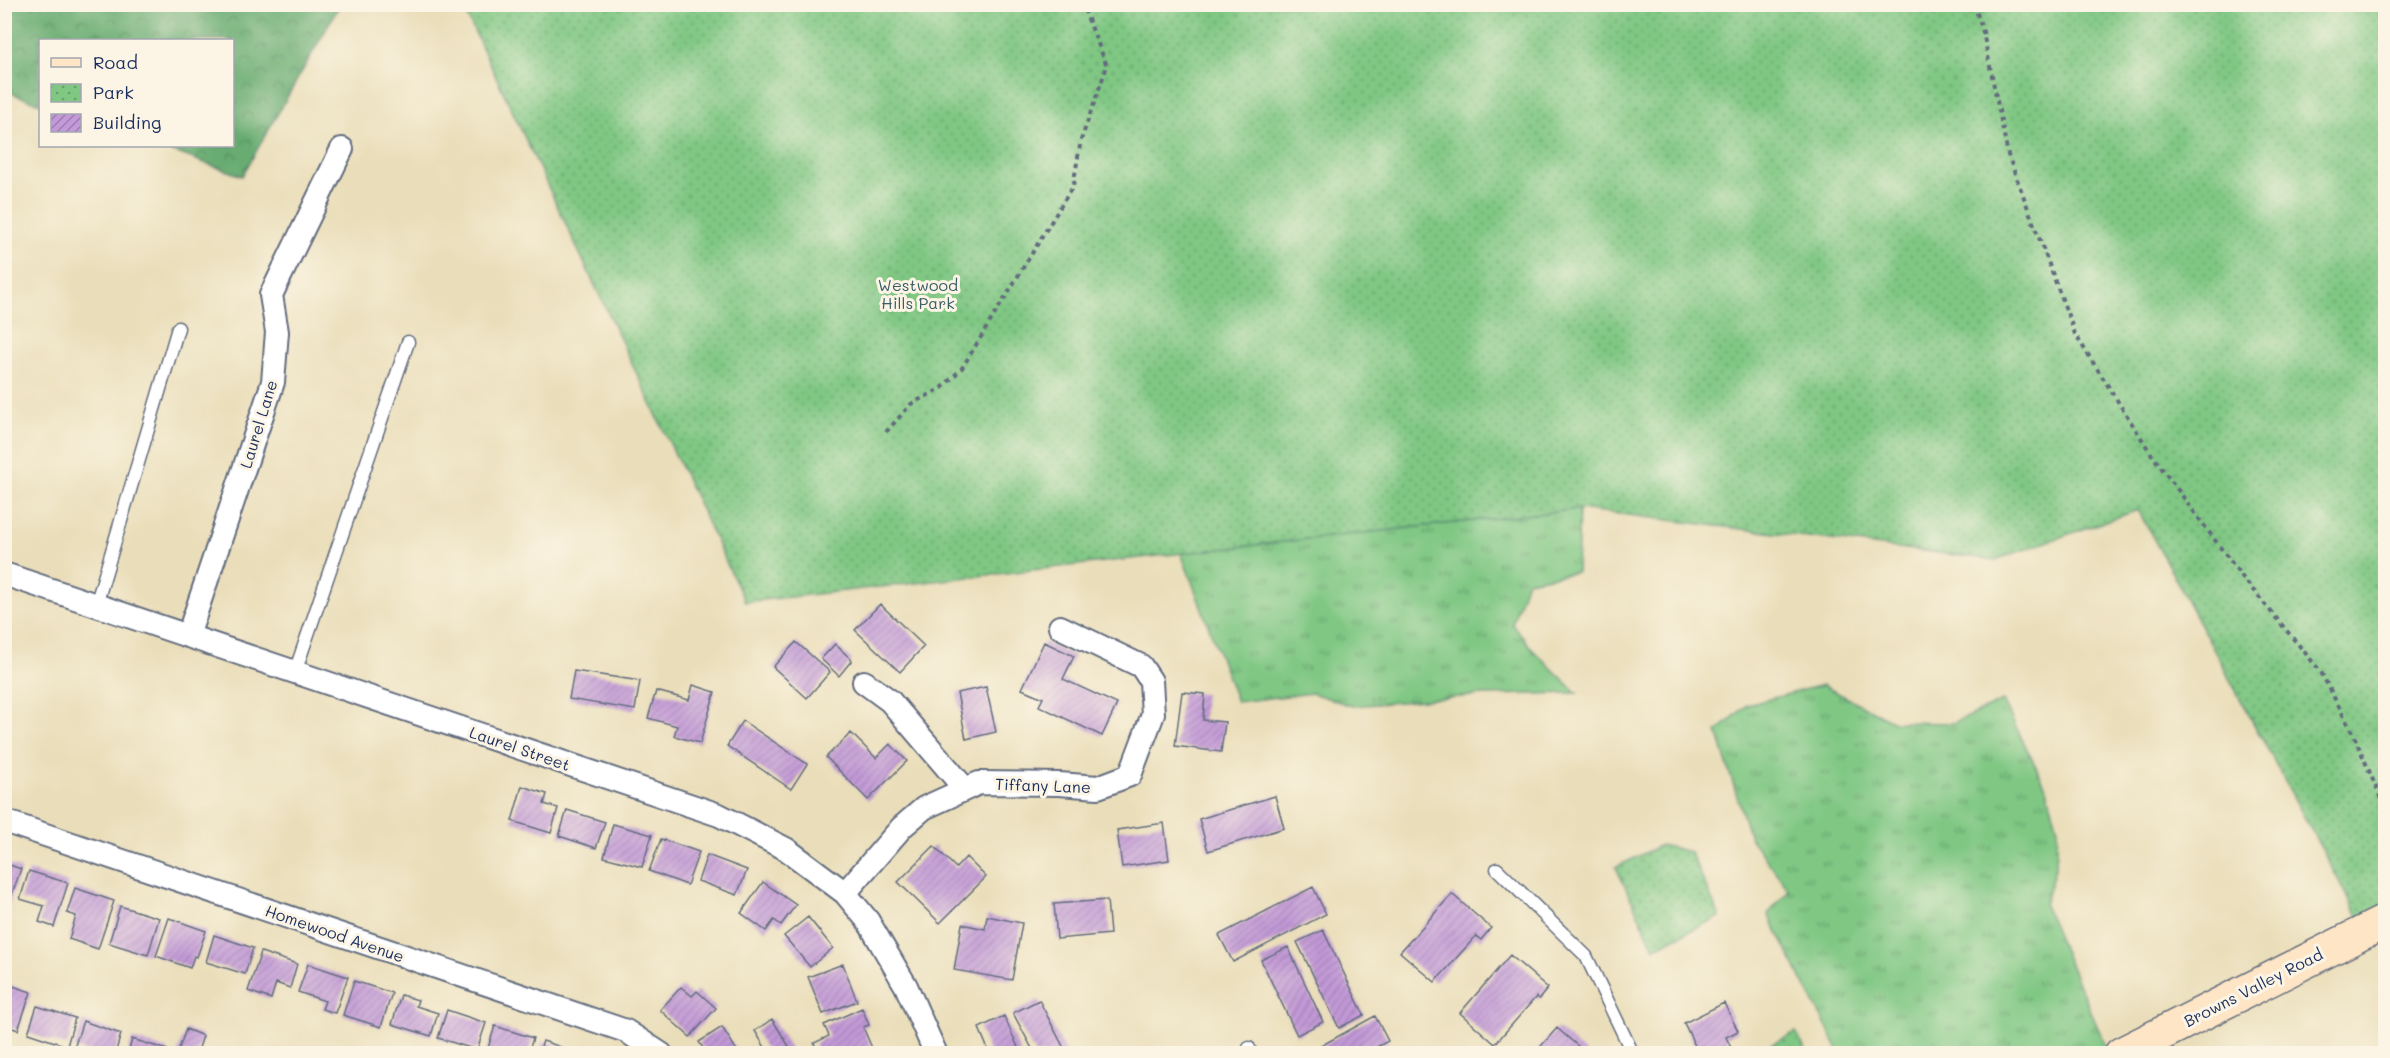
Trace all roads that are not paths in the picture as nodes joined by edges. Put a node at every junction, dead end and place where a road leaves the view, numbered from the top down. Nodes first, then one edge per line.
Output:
1 (342, 149) dead end
2 (178, 328) dead end
3 (408, 342) dead end
4 (4, 574) edge
5 (96, 605) junction
6 (1060, 627) dead end
7 (188, 636) junction
8 (295, 672) junction
9 (864, 681) dead end
10 (965, 789) junction
11 (4, 821) edge
12 (1497, 869) dead end
13 (845, 893) junction
14 (2385, 921) edge
15 (661, 1053) edge
16 (936, 1053) edge
17 (1633, 1053) edge
18 (2121, 1053) edge

1 - 7 street, Laurel Lane
2 - 5 lane
3 - 8 lane
4 - 5 street, Laurel Street
5 - 7 street, Laurel Street
6 - 10 street, Tiffany Lane
7 - 8 street, Laurel Street
8 - 13 street, Laurel Street
9 - 10 street
10 - 13 street, Tiffany Lane
11 - 15 street, Homewood Avenue
12 - 17 lane
13 - 16 street, Laurel Street
14 - 18 main road, Browns Valley Road

